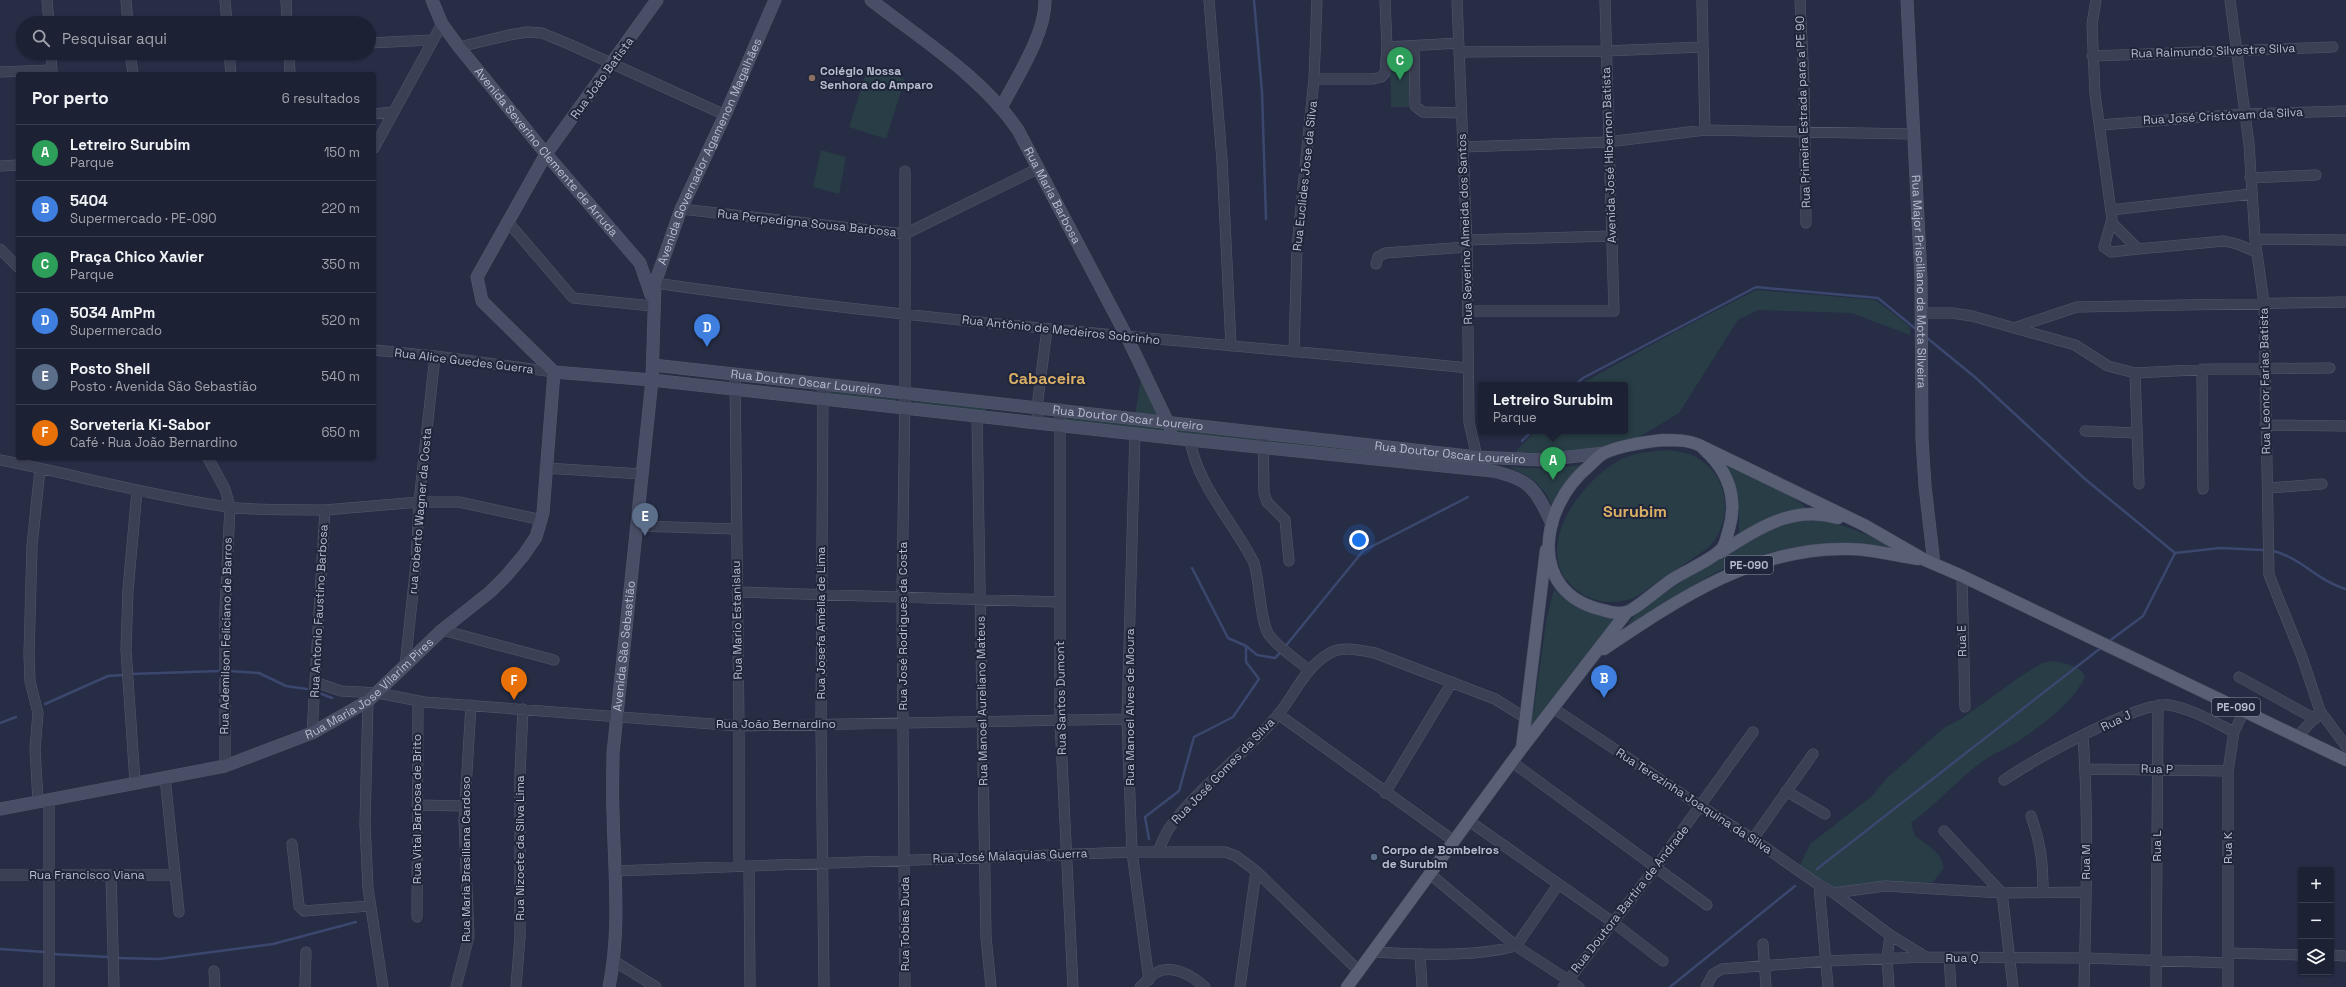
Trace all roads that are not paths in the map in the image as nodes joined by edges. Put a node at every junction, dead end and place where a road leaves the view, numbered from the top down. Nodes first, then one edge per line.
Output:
1 (47, 0) edge
2 (126, 0) edge
3 (225, 0) edge
4 (286, 0) edge
5 (432, 0) edge
6 (657, 0) edge
7 (775, 0) edge
8 (871, 0) edge
9 (1045, 0) edge
10 (1209, 0) edge
11 (1317, 0) edge
12 (1385, 0) edge
13 (1457, 0) edge
14 (1605, 0) edge
15 (1702, 0) edge
16 (1800, 0) edge
17 (1907, 0) edge
18 (2096, 0) edge
19 (2230, 0) edge
20 (48, 16) edge
21 (127, 16) edge
22 (226, 16) edge
23 (287, 16) edge
24 (442, 24) junction
25 (432, 40) junction
26 (376, 43) edge
27 (1414, 46) junction
28 (459, 47) junction
29 (1387, 47) junction
30 (1702, 47) junction
31 (2333, 47) dead end
32 (1459, 48) junction
33 (2236, 50) junction
34 (1606, 51) junction
35 (2092, 56) junction
36 (51, 60) edge
37 (131, 60) edge
38 (230, 60) edge
39 (289, 60) edge
40 (613, 65) junction
41 (0, 72) edge
42 (52, 72) edge
43 (133, 72) edge
44 (231, 72) edge
45 (290, 72) edge
46 (1314, 79) junction
47 (1002, 106) junction
48 (2346, 111) edge
49 (393, 112) junction
50 (1461, 113) junction
51 (376, 114) edge
52 (2245, 114) junction
53 (725, 115) junction
54 (2100, 125) junction
55 (1705, 130) junction
56 (1805, 132) junction
57 (1914, 134) junction
58 (1608, 142) junction
59 (376, 144) edge
60 (1463, 147) junction
61 (546, 154) junction
62 (16, 165) edge
63 (0, 166) edge
64 (1039, 168) junction
65 (905, 170) dead end
66 (2316, 175) dead end
67 (2250, 178) junction
68 (2251, 194) junction
69 (681, 209) junction
70 (2111, 210) junction
71 (508, 222) junction
72 (1806, 223) dead end
73 (2112, 223) junction
74 (905, 234) junction
75 (1612, 236) junction
76 (2255, 239) junction
77 (2345, 240) dead end
78 (1466, 244) junction
79 (0, 249) edge
80 (2138, 249) junction
81 (2256, 252) junction
82 (1376, 264) dead end
83 (16, 265) edge
84 (655, 283) junction
85 (2346, 302) edge
86 (2264, 303) junction
87 (654, 306) junction
88 (1468, 311) junction
89 (904, 314) junction
90 (1922, 318) junction
91 (2014, 328) junction
92 (1047, 329) junction
93 (1127, 337) junction
94 (1230, 346) junction
95 (376, 350) edge
96 (1294, 352) junction
97 (434, 356) junction
98 (653, 365) junction
99 (1468, 368) junction
100 (2330, 368) dead end
101 (2202, 369) junction
102 (2266, 369) junction
103 (554, 372) junction
104 (2135, 372) junction
105 (735, 374) junction
106 (652, 380) junction
107 (823, 384) junction
108 (734, 389) junction
109 (905, 393) junction
110 (822, 398) junction
111 (1037, 407) junction
112 (904, 408) junction
113 (1060, 409) junction
114 (978, 416) junction
115 (1038, 422) junction
116 (1059, 424) junction
117 (1170, 424) junction
118 (2266, 425) junction
119 (2346, 426) edge
120 (2085, 431) dead end
121 (1263, 432) junction
122 (2137, 432) junction
123 (1135, 433) junction
124 (1174, 438) junction
125 (1190, 440) junction
126 (1700, 445) junction
127 (1264, 447) junction
128 (1604, 454) junction
129 (1477, 456) junction
130 (0, 460) edge
131 (208, 460) edge
132 (22, 461) edge
133 (545, 468) junction
134 (40, 469) junction
135 (642, 474) junction
136 (2139, 484) dead end
137 (2322, 484) dead end
138 (2268, 488) junction
139 (2203, 489) dead end
140 (137, 491) junction
141 (419, 502) junction
142 (230, 507) junction
143 (325, 510) junction
144 (542, 520) junction
145 (1864, 525) junction
146 (637, 526) junction
147 (736, 529) junction
148 (1550, 530) junction
149 (1289, 561) dead end
150 (1929, 562) junction
151 (1701, 564) junction
152 (1962, 576) junction
153 (737, 592) junction
154 (821, 594) junction
155 (902, 597) junction
156 (980, 600) junction
157 (1060, 602) junction
158 (1627, 612) junction
159 (442, 630) junction
160 (1595, 655) junction
161 (554, 660) dead end
162 (405, 666) junction
163 (1309, 670) junction
164 (2239, 676) dead end
165 (315, 682) junction
166 (1452, 682) junction
167 (378, 693) junction
168 (368, 701) junction
169 (418, 701) junction
170 (471, 705) junction
171 (2158, 705) junction
172 (1965, 707) dead end
173 (1553, 708) junction
174 (523, 709) junction
175 (2244, 711) junction
176 (1278, 714) junction
177 (2318, 715) junction
178 (617, 717) junction
179 (1524, 717) junction
180 (1127, 719) junction
181 (1060, 720) junction
182 (903, 722) junction
183 (983, 722) junction
184 (821, 724) junction
185 (739, 726) junction
186 (1753, 732) dead end
187 (2234, 732) junction
188 (312, 733) junction
189 (2299, 735) junction
190 (2083, 737) junction
191 (2346, 746) edge
192 (1522, 748) junction
193 (1813, 754) dead end
194 (2346, 760) edge
195 (1512, 762) junction
196 (225, 766) junction
197 (2086, 769) junction
198 (2158, 769) junction
199 (2228, 771) junction
200 (165, 776) junction
201 (2004, 780) dead end
202 (135, 782) junction
203 (1786, 791) junction
204 (1385, 793) junction
205 (44, 800) junction
206 (417, 805) junction
207 (464, 806) junction
208 (1700, 806) junction
209 (0, 809) edge
210 (1825, 814) dead end
211 (2031, 816) dead end
212 (1469, 821) junction
213 (1944, 831) dead end
214 (1753, 839) junction
215 (1454, 841) junction
216 (292, 844) dead end
217 (1132, 852) junction
218 (1158, 852) junction
219 (1066, 854) junction
220 (986, 857) junction
221 (905, 860) junction
222 (824, 863) junction
223 (744, 866) junction
224 (1656, 867) junction
225 (615, 870) junction
226 (1256, 871) junction
227 (1430, 874) junction
228 (0, 875) edge
229 (49, 875) junction
230 (111, 875) junction
231 (175, 875) junction
232 (1558, 885) junction
233 (1819, 885) junction
234 (2043, 892) junction
235 (2086, 892) junction
236 (1834, 893) junction
237 (2002, 893) junction
238 (1707, 904) dead end
239 (369, 906) junction
240 (179, 912) dead end
241 (417, 917) dead end
242 (1614, 923) junction
243 (1890, 935) junction
244 (1763, 944) dead end
245 (1516, 946) junction
246 (306, 952) dead end
247 (1374, 952) junction
248 (2228, 953) junction
249 (1420, 954) junction
250 (2298, 955) edge
251 (2334, 956) edge
252 (2346, 956) edge
253 (1926, 957) junction
254 (2008, 957) junction
255 (1887, 958) junction
256 (1949, 958) junction
257 (2085, 958) junction
258 (614, 961) junction
259 (1663, 961) dead end
260 (1827, 961) junction
261 (2156, 961) junction
262 (2228, 963) junction
263 (1764, 966) junction
264 (214, 971) dead end
265 (1359, 971) junction
266 (1149, 980) junction
267 (1566, 983) edge
268 (50, 987) edge
269 (114, 987) edge
270 (215, 987) edge
271 (305, 987) edge
272 (383, 987) edge
273 (456, 987) edge
274 (516, 987) edge
275 (609, 987) edge
276 (656, 987) edge
277 (750, 987) edge
278 (824, 987) edge
279 (905, 987) edge
280 (991, 987) edge
281 (1073, 987) edge
282 (1140, 987) edge
283 (1205, 987) edge
284 (1240, 987) edge
285 (1347, 987) edge
286 (1422, 987) edge
287 (1579, 987) edge
288 (1706, 987) edge
289 (1766, 987) edge
290 (1828, 987) edge
291 (1889, 987) edge
292 (1951, 987) edge
293 (2013, 987) edge
294 (2084, 987) edge
295 (2156, 987) edge
296 (2228, 987) edge

1 - 20 street
2 - 21 street
3 - 22 street
4 - 23 street
5 - 24 main road, Avenida Severino Clemente de Arruda
6 - 40 main road, Rua João Batista
7 - 53 main road, Avenida Governador Agamenon Magalhães
8 - 47 main road, Rua Maria Barbosa
9 - 47 main road
10 - 94 street
11 - 46 street, Rua Euclides Jose da Silva
12 - 29 street
13 - 32 street, Rua Severino Almeida dos Santos
14 - 34 street, Avenida José Hibernon Batista
15 - 30 street
16 - 56 street, Rua Primeira Estrada para a PE 90
17 - 57 main road, Rua Major Prisciliano da Mota Silveira
18 - 35 street
19 - 33 street, Rua Leonor Farias Batista
24 - 25 street
24 - 28 main road, Avenida Severino Clemente de Arruda
25 - 26 street
25 - 49 street
27 - 29 street
27 - 32 street
27 - 50 street
28 - 40 street
28 - 61 main road, Avenida Severino Clemente de Arruda
29 - 46 street
30 - 34 street
30 - 55 street
31 - 33 street, Rua Raimundo Silvestre Silva
32 - 34 street
32 - 50 street, Rua Severino Almeida dos Santos
33 - 35 street, Rua Raimundo Silvestre Silva
33 - 52 street, Rua Leonor Farias Batista
34 - 58 street, Avenida José Hibernon Batista
35 - 54 street
36 - 42 street
37 - 43 street
38 - 44 street
39 - 45 street
40 - 53 street
40 - 61 main road, Rua João Batista
41 - 42 street
46 - 96 street, Rua Euclides Jose da Silva
47 - 64 main road, Rua Maria Barbosa
48 - 52 street, Rua José Cristóvam da Silva
49 - 51 street
49 - 59 street
50 - 60 street, Rua Severino Almeida dos Santos
52 - 54 street, Rua José Cristóvam da Silva
52 - 67 street, Rua Leonor Farias Batista
53 - 69 main road, Avenida Governador Agamenon Magalhães
54 - 70 street
55 - 56 street
55 - 58 street
56 - 57 street
56 - 72 street, Rua Primeira Estrada para a PE 90
57 - 90 main road, Rua Major Prisciliano da Mota Silveira
58 - 60 street
58 - 75 street, Avenida José Hibernon Batista
60 - 78 street, Rua Severino Almeida dos Santos
61 - 71 main road, Rua João Batista
61 - 87 main road, Avenida Severino Clemente de Arruda
62 - 63 street
64 - 74 street, Rua Perpedigna Sousa Barbosa
64 - 93 main road, Rua Maria Barbosa
65 - 74 street, Rua José Rodrigues da Costa
66 - 67 street
67 - 68 street, Rua Leonor Farias Batista
68 - 70 street
68 - 76 street, Rua Leonor Farias Batista
69 - 74 street, Rua Perpedigna Sousa Barbosa
69 - 84 main road, Avenida Governador Agamenon Magalhães
70 - 73 street
71 - 87 street
71 - 103 main road, Rua João Batista
73 - 80 street
73 - 80 street
74 - 89 street, Rua José Rodrigues da Costa
75 - 78 street
75 - 88 street, Avenida José Hibernon Batista
76 - 77 street
76 - 81 street, Rua Leonor Farias Batista
78 - 82 street
78 - 88 street, Rua Severino Almeida dos Santos
79 - 83 street
80 - 81 street
81 - 86 street, Rua Leonor Farias Batista
84 - 87 main road, Avenida Governador Agamenon Magalhães
84 - 89 street, Rua Antônio de Medeiros Sobrinho
85 - 86 street
86 - 91 street
86 - 102 street, Rua Leonor Farias Batista
87 - 98 main road, Avenida São Sebastião
88 - 99 street, Rua Severino Almeida dos Santos
89 - 92 street, Rua Antônio de Medeiros Sobrinho
89 - 109 street, Rua José Rodrigues da Costa
90 - 91 street
90 - 150 main road, Rua Major Prisciliano da Mota Silveira
91 - 104 street
92 - 93 street, Rua Antônio de Medeiros Sobrinho
92 - 111 street
93 - 94 street, Rua Antônio de Medeiros Sobrinho
93 - 117 main road, Rua Maria Barbosa
94 - 96 street, Rua Antônio de Medeiros Sobrinho
95 - 97 street, Rua Alice Guedes Guerra
96 - 99 street, Rua Antônio de Medeiros Sobrinho
97 - 103 street, Rua Alice Guedes Guerra
97 - 141 street, rua roberto Wagner da Costa
98 - 105 main road, Rua Doutor Oscar Loureiro
98 - 106 main road, Avenida São Sebastião
99 - 129 street, Rua Severino Almeida dos Santos
100 - 102 street
101 - 102 street
101 - 104 street
101 - 139 street
102 - 118 street, Rua Leonor Farias Batista
103 - 106 main road, Rua Doutor Oscar Loureiro
103 - 133 main road, Rua Maria Jose Vilarim Pires
104 - 122 street
105 - 107 main road, Rua Doutor Oscar Loureiro
105 - 108 street, Rua Mario Estanislau
106 - 108 main road, Rua Doutor Oscar Loureiro
106 - 135 main road, Avenida São Sebastião
107 - 109 main road, Rua Doutor Oscar Loureiro
107 - 110 street, Rua Josefa Amélia de Lima
108 - 110 main road, Rua Doutor Oscar Loureiro
108 - 147 street, Rua Mario Estanislau
109 - 111 main road, Rua Doutor Oscar Loureiro
109 - 112 street, Rua José Rodrigues da Costa
110 - 112 main road, Rua Doutor Oscar Loureiro
110 - 154 street, Rua Josefa Amélia de Lima
111 - 113 main road, Rua Doutor Oscar Loureiro
111 - 115 street
112 - 114 main road, Rua Doutor Oscar Loureiro
112 - 155 street, Rua José Rodrigues da Costa
113 - 116 street, Rua Santos Dumont
113 - 117 main road, Rua Doutor Oscar Loureiro
114 - 115 main road, Rua Doutor Oscar Loureiro
114 - 156 street, Rua Manoel Aureliano Mateus
115 - 116 main road, Rua Doutor Oscar Loureiro
116 - 123 main road, Rua Doutor Oscar Loureiro
116 - 157 street, Rua Santos Dumont
117 - 121 main road, Rua Doutor Oscar Loureiro
117 - 124 main road, Rua Maria Barbosa
118 - 119 street
118 - 138 street, Rua Leonor Farias Batista
120 - 122 street
121 - 127 street
121 - 129 main road, Rua Doutor Oscar Loureiro
122 - 136 street
123 - 124 main road, Rua Doutor Oscar Loureiro
123 - 180 street, Rua Manoel Alves de Moura
124 - 125 main road, Rua Doutor Oscar Loureiro
125 - 127 main road, Rua Doutor Oscar Loureiro
125 - 163 street
126 - 128 main road, PE-090
126 - 145 main road, PE-090 / PE-090
126 - 151 main road, PE-090
127 - 148 main road, Rua Doutor Oscar Loureiro
127 - 149 street
128 - 129 main road, Rua Doutor Oscar Loureiro
128 - 148 main road, PE-090
130 - 132 street, Rua Antonio Faustino Barbosa
131 - 142 street, Rua Ademilson Feliciano de Barros
132 - 134 street, Rua Antonio Faustino Barbosa
133 - 135 street
133 - 144 main road, Rua Maria Jose Vilarim Pires
134 - 140 street, Rua Antonio Faustino Barbosa
134 - 205 street
135 - 146 main road, Avenida São Sebastião
137 - 138 street
138 - 177 street, Rua Leonor Farias Batista
140 - 142 street, Rua Antonio Faustino Barbosa
140 - 202 street
141 - 143 street
141 - 144 street
141 - 162 street, rua roberto Wagner da Costa
142 - 143 street, Rua Antonio Faustino Barbosa
142 - 196 street, Rua Ademilson Feliciano de Barros
143 - 165 street, Rua Antonio Faustino Barbosa
144 - 159 main road, Rua Maria Jose Vilarim Pires
145 - 150 main road, PE-090 / PE-090
145 - 151 main road, PE-090
146 - 147 street
146 - 178 main road, Avenida São Sebastião
147 - 153 street, Rua Mario Estanislau
148 - 158 main road, PE-090
148 - 179 main road, PE-090
150 - 152 main road, PE-090 / PE-090
150 - 160 main road, PE-090
151 - 158 main road, PE-090
152 - 172 street, Rua E
152 - 175 main road, PE-090 / PE-090
153 - 154 street
153 - 185 street, Rua Mario Estanislau
154 - 155 street
154 - 184 street, Rua Josefa Amélia de Lima
155 - 156 street
155 - 182 street, Rua José Rodrigues da Costa
156 - 157 street
156 - 183 street, Rua Manoel Aureliano Mateus
157 - 181 street, Rua Santos Dumont
158 - 160 main road, PE-090
159 - 161 street
159 - 162 main road, Rua Maria Jose Vilarim Pires
160 - 173 main road, PE-090
162 - 167 main road, Rua Maria Jose Vilarim Pires
163 - 166 street, Rua José Gomes da Silva
163 - 176 street, Rua José Gomes da Silva
164 - 177 street
165 - 167 street, Rua João Bernardino
165 - 188 street, Rua Antonio Faustino Barbosa
166 - 179 street, Rua José Gomes da Silva
166 - 204 street
167 - 168 main road, Rua Maria Jose Vilarim Pires
167 - 169 street, Rua João Bernardino
168 - 188 main road, Rua Maria Jose Vilarim Pires
168 - 239 street
169 - 170 street, Rua João Bernardino
169 - 206 street, Rua Vital Barbosa de Brito
170 - 174 street, Rua João Bernardino
170 - 207 street, Rua Maria Brasiliana Cardoso
171 - 187 street, Rua J
171 - 190 street, Rua J
171 - 198 street, Rua L
173 - 192 main road, PE-090
173 - 208 street, Rua Terezinha Joaquina da Silva
174 - 178 street, Rua João Bernardino
174 - 274 street, Rua Nizoete da Silva Lima
175 - 187 street, Rua K
175 - 189 main road, PE-090 / PE-090
176 - 204 street
176 - 218 street, Rua José Gomes da Silva
177 - 189 street
177 - 191 street, Rua Leonor Farias Batista
178 - 185 street, Rua João Bernardino
178 - 225 main road, Avenida São Sebastião
179 - 192 main road, PE-090
180 - 181 street, Rua João Bernardino
180 - 217 street, Rua Manoel Alves de Moura
181 - 183 street, Rua João Bernardino
181 - 219 street, Rua Santos Dumont
182 - 183 street, Rua João Bernardino
182 - 184 street, Rua João Bernardino
182 - 221 street, Rua José Rodrigues da Costa
183 - 220 street, Rua Manoel Aureliano Mateus
184 - 185 street, Rua João Bernardino
184 - 222 street, Rua Josefa Amélia de Lima
185 - 223 street, Rua Mario Estanislau
186 - 208 street, Rua Doutora Bartira de Andrade
187 - 199 street, Rua K
188 - 196 main road, Rua Maria Jose Vilarim Pires
189 - 194 main road, PE-090 / PE-090
190 - 197 street, Rua M
190 - 201 street, Rua J
192 - 195 main road, PE-090
193 - 203 street
195 - 212 main road, PE-090
195 - 224 street
196 - 200 main road, Rua Maria Jose Vilarim Pires
197 - 198 street, Rua P
197 - 235 street, Rua M
198 - 199 street, Rua P
198 - 261 street, Rua L
199 - 248 street, Rua K
200 - 202 main road, Rua Maria Jose Vilarim Pires
200 - 231 street
202 - 205 main road, Rua Maria Jose Vilarim Pires
203 - 210 street
203 - 214 street
204 - 215 street
205 - 209 main road, Rua Maria Jose Vilarim Pires
205 - 229 street
206 - 207 street
206 - 241 street, Rua Vital Barbosa de Brito
207 - 273 street, Rua Maria Brasiliana Cardoso
208 - 214 street, Rua Terezinha Joaquina da Silva
208 - 224 street, Rua Doutora Bartira de Andrade
211 - 234 street
212 - 215 main road, PE-090
212 - 232 street
213 - 237 street
214 - 233 street, Rua Terezinha Joaquina da Silva
215 - 227 main road, PE-090
216 - 239 street
217 - 218 street, Rua José Malaquias Guerra
217 - 219 street, Rua José Malaquias Guerra
217 - 266 street, Rua Manoel Alves de Moura
218 - 226 street, Rua José Malaquias Guerra
219 - 220 street, Rua José Malaquias Guerra
219 - 281 street, Rua Santos Dumont
220 - 221 street, Rua José Malaquias Guerra
220 - 280 street, Rua Manoel Aureliano Mateus
221 - 222 street, Rua José Malaquias Guerra
221 - 279 street, Rua Tobias Duda
222 - 223 street, Rua José Malaquias Guerra
222 - 278 street, Rua Josefa Amélia de Lima
223 - 225 street, Rua José Malaquias Guerra
223 - 277 street, Rua Mario Estanislau
224 - 238 street
224 - 242 street, Rua Doutora Bartira de Andrade
225 - 258 main road, Avenida São Sebastião
226 - 265 street, Rua José Malaquias Guerra
226 - 284 street
227 - 245 street
227 - 247 main road, PE-090
228 - 229 street, Rua Francisco Viana
229 - 230 street, Rua Francisco Viana
229 - 268 street
230 - 231 street, Rua Francisco Viana
230 - 269 street
231 - 240 street
232 - 242 street
232 - 245 street
233 - 236 street, Rua Terezinha Joaquina da Silva
233 - 260 street
234 - 235 street
234 - 237 street
235 - 257 street, Rua M
236 - 237 street
236 - 243 street, Rua Terezinha Joaquina da Silva
237 - 254 street
239 - 272 street
242 - 259 street
242 - 267 street, Rua Doutora Bartira de Andrade
243 - 253 street, Rua Terezinha Joaquina da Silva
243 - 255 street
244 - 263 street
245 - 249 street
245 - 267 street
246 - 271 street
247 - 249 street
247 - 265 main road, PE-090
248 - 250 street
248 - 262 street, Rua K
249 - 286 street
251 - 252 street
253 - 255 street, Rua Q
253 - 256 street, Rua Q
254 - 256 street, Rua Q
254 - 257 street, Rua Q
254 - 293 street
255 - 260 street, Rua Q
255 - 291 street
256 - 292 street
257 - 261 street, Rua Q
257 - 294 street, Rua M
258 - 275 main road, Avenida São Sebastião
258 - 276 street
260 - 263 street, Rua Q
260 - 290 street
261 - 262 street, Rua Q
261 - 295 street, Rua L
262 - 296 street, Rua K
263 - 288 street, Rua Q
263 - 289 street
264 - 270 street
265 - 285 main road, PE-090
266 - 282 street
266 - 283 street
267 - 287 street

